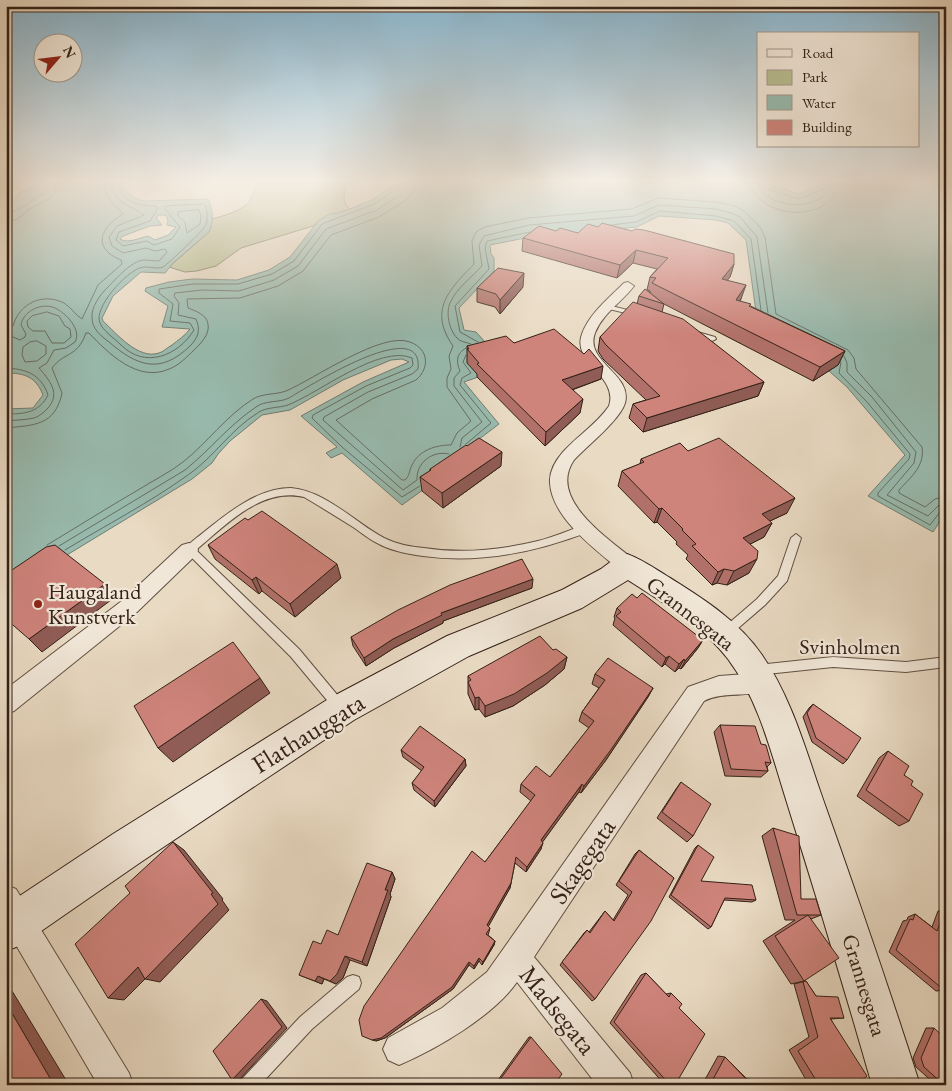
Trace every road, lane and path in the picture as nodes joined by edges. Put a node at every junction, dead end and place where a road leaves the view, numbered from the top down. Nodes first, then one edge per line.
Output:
1 (628, 286) dead end
2 (607, 307) junction
3 (648, 317) edge
4 (687, 330) edge
5 (712, 339) edge
6 (585, 529) junction
7 (796, 538) dead end
8 (189, 550) junction
9 (627, 565) junction
10 (724, 634) junction
11 (946, 662) edge
12 (757, 677) junction
13 (6, 703) edge
14 (342, 709) junction
15 (10, 917) edge
16 (516, 958) junction
17 (353, 983) dead end
18 (399, 1050) dead end
19 (117, 1085) edge
20 (248, 1085) edge
21 (618, 1085) edge
22 (896, 1085) edge

1 - 2 street, Grannesgata
2 - 3 lane
2 - 6 street, Grannesgata
4 - 5 lane
6 - 8 lane
6 - 9 street, Grannesgata
7 - 10 lane
8 - 13 street
8 - 14 lane
9 - 10 street, Grannesgata
9 - 14 street, Flathauggata
10 - 12 street, Grannesgata
11 - 12 lane, Svinholmen
12 - 16 street, Skagegata
12 - 22 street, Grannesgata
14 - 15 street, Flathauggata
15 - 19 street
16 - 18 street, Skagegata
16 - 21 street, Madsegata
17 - 20 lane

